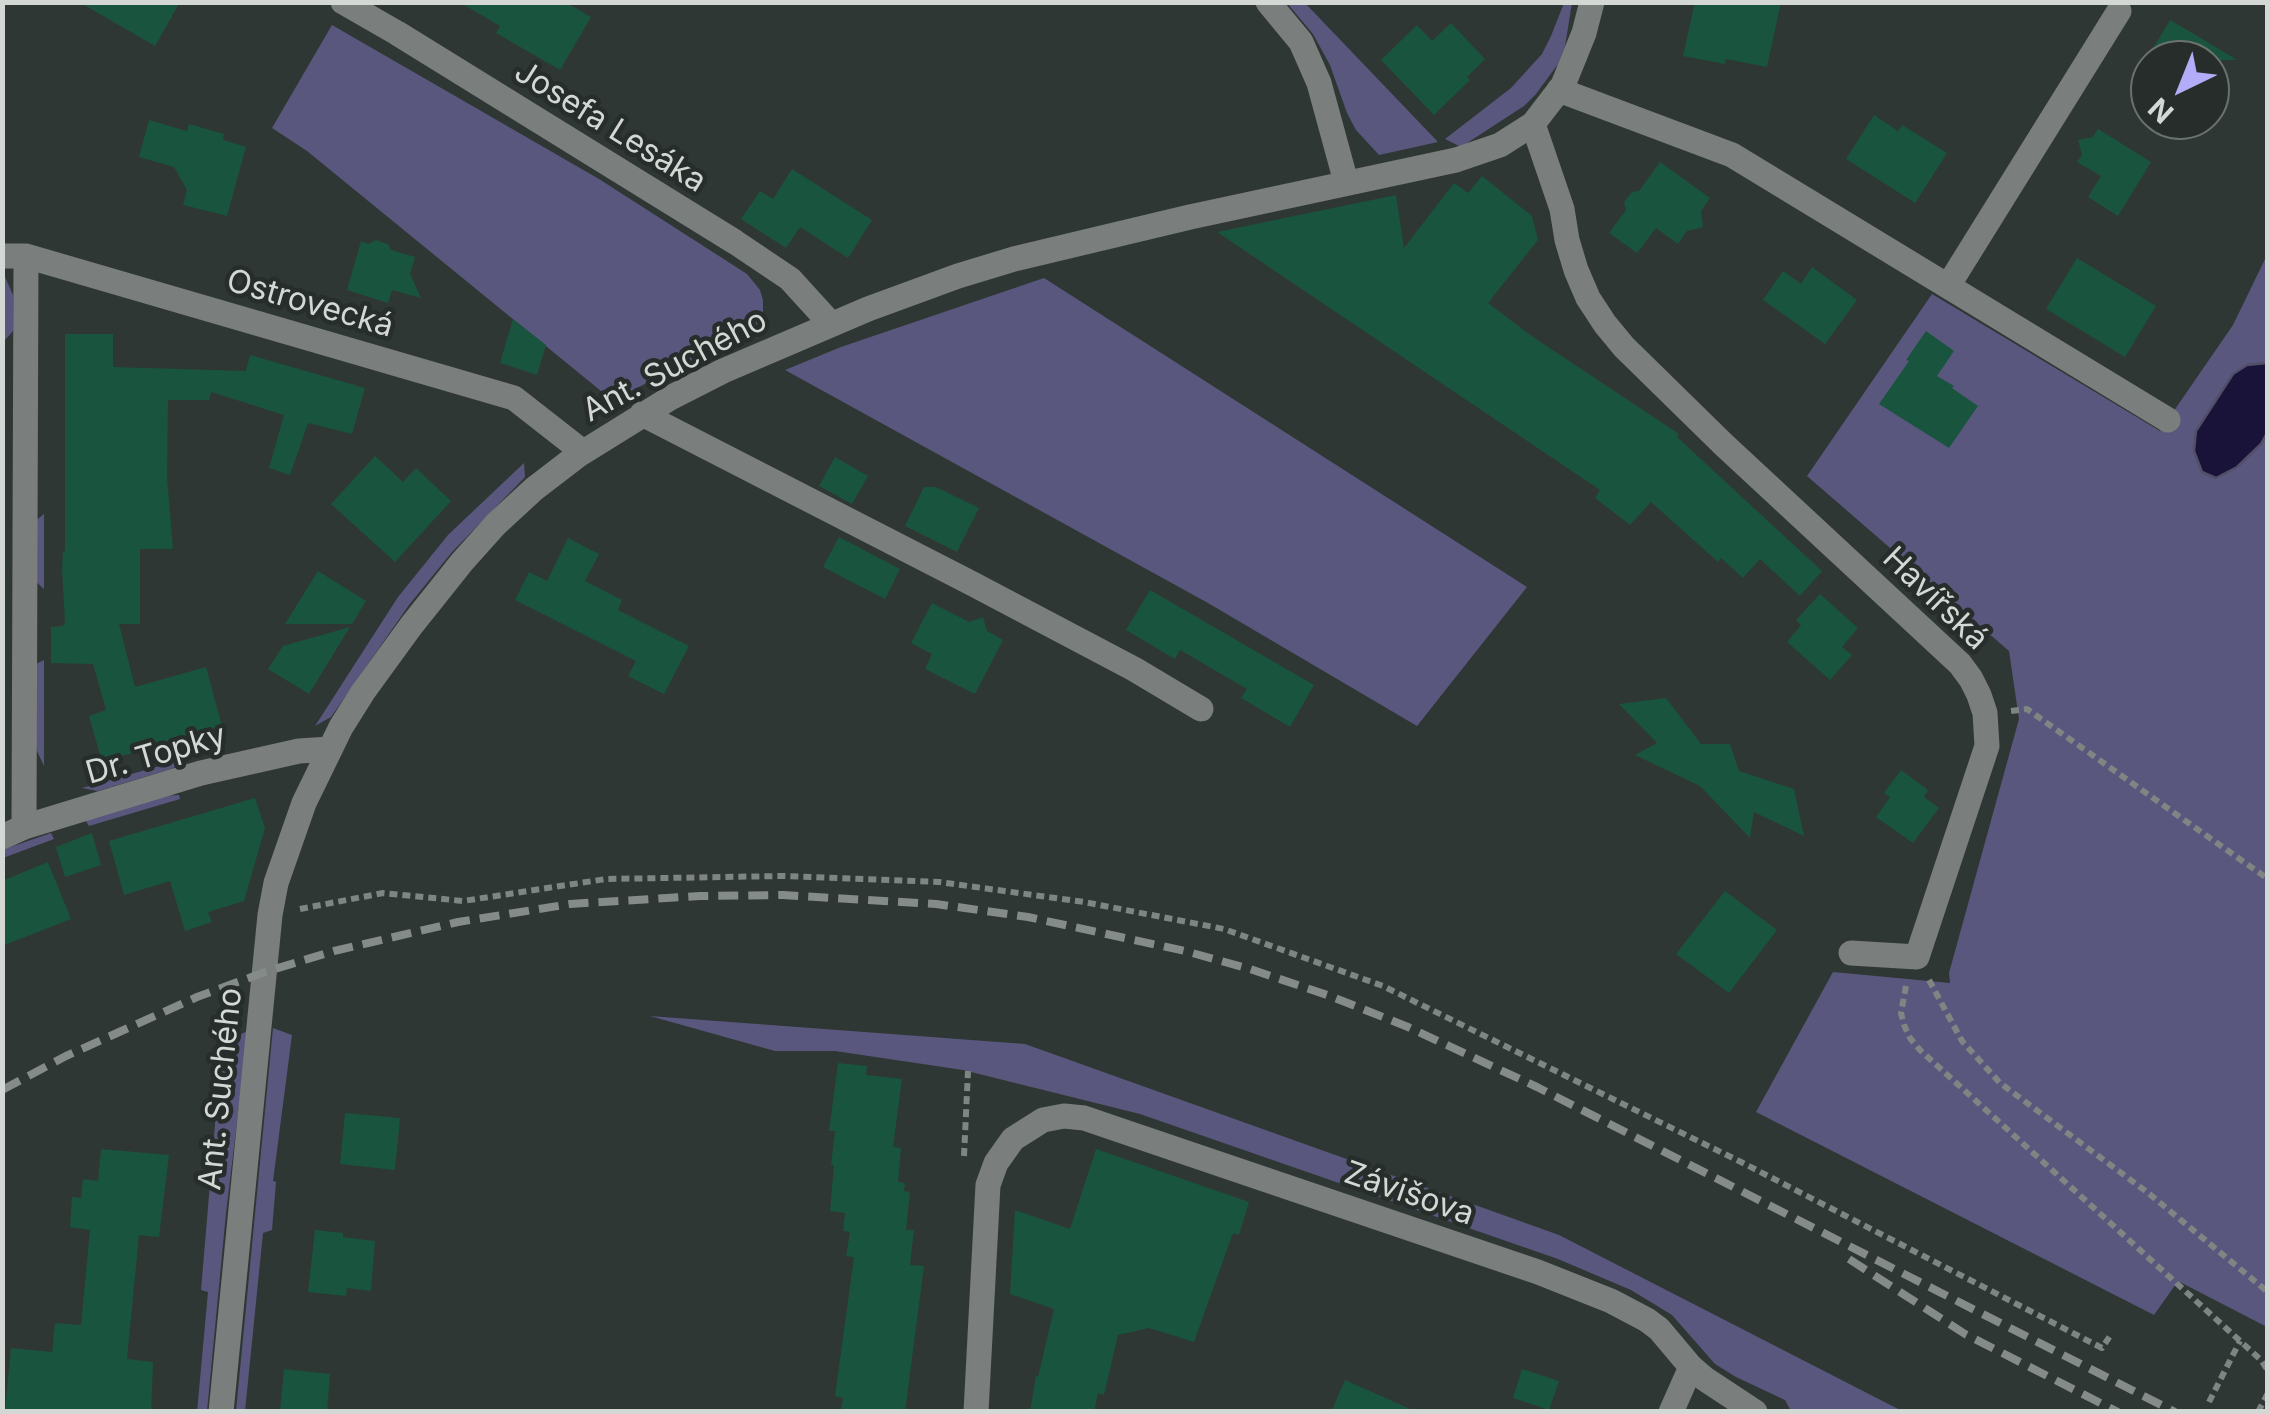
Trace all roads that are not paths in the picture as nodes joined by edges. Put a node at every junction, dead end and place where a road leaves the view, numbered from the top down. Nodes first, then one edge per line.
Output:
1 (342, 2) edge
2 (1268, 2) edge
3 (1592, 2) edge
4 (2119, 12) dead end
5 (1559, 90) junction
6 (1532, 124) junction
7 (1346, 182) junction
8 (14, 256) edge
9 (1948, 286) junction
10 (831, 324) junction
11 (642, 414) junction
12 (2168, 420) dead end
13 (583, 452) junction
14 (1201, 708) dead end
15 (330, 748) junction
16 (14, 832) edge
17 (1851, 953) dead end
18 (1691, 1367) junction
19 (221, 1412) edge
20 (976, 1412) edge
21 (1671, 1412) edge
22 (1755, 1412) edge

1 - 10 street, Josefa Lesáka
2 - 7 street
3 - 5 street
4 - 9 street
5 - 6 street
5 - 9 street
6 - 7 street, Ant. Suchého
6 - 17 street, Havířská
7 - 10 street, Ant. Suchého
8 - 13 street, Ostrovecká
8 - 16 street
9 - 12 street
10 - 11 street, Ant. Suchého
11 - 13 street, Ant. Suchého
11 - 14 street
13 - 15 street, Ant. Suchého
15 - 16 street, Dr. Topky
15 - 19 street, Ant. Suchého
18 - 20 street, Závišova
18 - 21 street
18 - 22 street, Závišova

